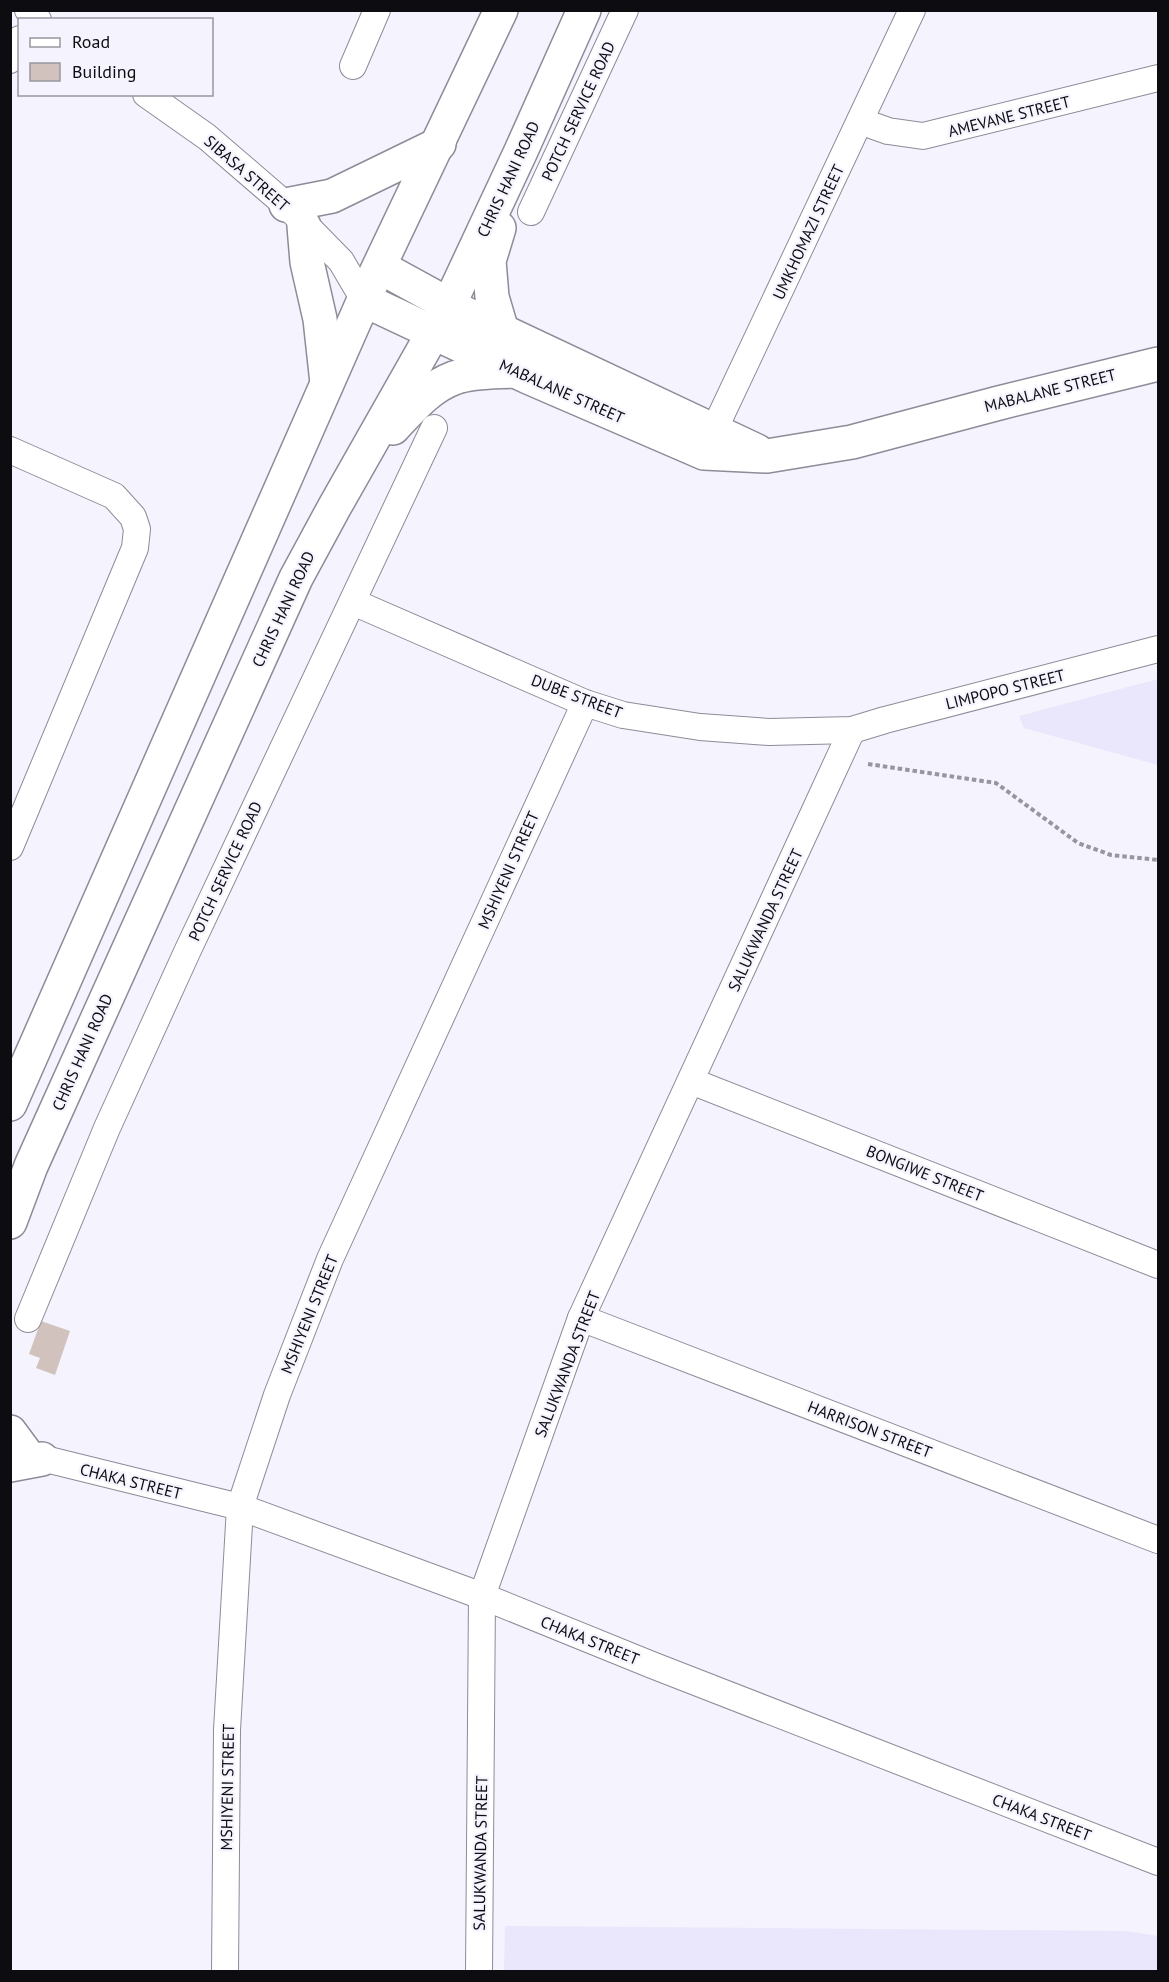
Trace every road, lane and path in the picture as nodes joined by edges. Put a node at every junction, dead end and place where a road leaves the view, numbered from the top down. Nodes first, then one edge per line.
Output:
1 (377, 10) edge
2 (501, 10) edge
3 (584, 10) edge
4 (625, 10) edge
5 (912, 10) edge
6 (18, 43) edge
7 (10, 60) edge
8 (353, 66) dead end
9 (1158, 78) edge
10 (149, 96) edge
11 (860, 122) junction
12 (439, 144) junction
13 (521, 151) junction
14 (531, 212) dead end
15 (295, 215) junction
16 (341, 261) junction
17 (380, 267) junction
18 (364, 300) junction
19 (442, 319) junction
20 (502, 331) junction
21 (1158, 364) edge
22 (516, 371) junction
23 (327, 385) junction
24 (434, 428) dead end
25 (709, 441) junction
26 (10, 450) edge
27 (335, 506) junction
28 (353, 602) junction
29 (1158, 649) edge
30 (585, 702) junction
31 (852, 730) junction
32 (838, 761) junction
33 (10, 847) edge
34 (1158, 860) edge
35 (692, 1081) junction
36 (10, 1104) edge
37 (10, 1222) edge
38 (1158, 1265) edge
39 (581, 1318) junction
40 (28, 1319) dead end
41 (20, 1452) edge
42 (240, 1507) junction
43 (1158, 1540) edge
44 (482, 1596) junction
45 (1158, 1862) edge
46 (225, 1971) edge
47 (479, 1971) edge

1 - 8 street
2 - 12 main road
3 - 13 main road, CHRIS HANI ROAD
4 - 14 street, POTCH SERVICE ROAD
5 - 11 street, UMKHOMAZI STREET
6 - 7 street
9 - 11 street, AMEVANE STREET
10 - 15 street, SIBASA STREET
11 - 25 street, UMKHOMAZI STREET
12 - 15 main road
12 - 17 main road
13 - 19 main road, CHRIS HANI ROAD
13 - 20 main road
15 - 16 street, SIBASA STREET
15 - 23 main road
16 - 17 street
16 - 18 street, SIBASA STREET
17 - 18 main road
17 - 19 main road, MABALANE STREET
18 - 19 main road, MABALANE STREET
18 - 23 main road
19 - 20 main road, MABALANE STREET
19 - 22 main road, MABALANE STREET
19 - 27 main road, CHRIS HANI ROAD
20 - 25 main road, MABALANE STREET
21 - 25 main road, MABALANE STREET
22 - 25 main road, MABALANE STREET
22 - 27 main road
23 - 36 main road
24 - 28 street, POTCH SERVICE ROAD
26 - 33 street
27 - 37 main road, CHRIS HANI ROAD
28 - 30 street, DUBE STREET
28 - 40 street, POTCH SERVICE ROAD
29 - 31 street, LIMPOPO STREET
30 - 31 street, DUBE STREET
30 - 42 street, MSHIYENI STREET
31 - 32 street, SALUKWANDA STREET
32 - 34 path
32 - 35 street, SALUKWANDA STREET
35 - 38 street, BONGIWE STREET
35 - 39 street, SALUKWANDA STREET
39 - 43 street, HARRISON STREET
39 - 44 street, SALUKWANDA STREET
41 - 42 street, CHAKA STREET
42 - 44 street, CHAKA STREET
42 - 46 street, MSHIYENI STREET
44 - 45 street, CHAKA STREET
44 - 47 street, SALUKWANDA STREET

